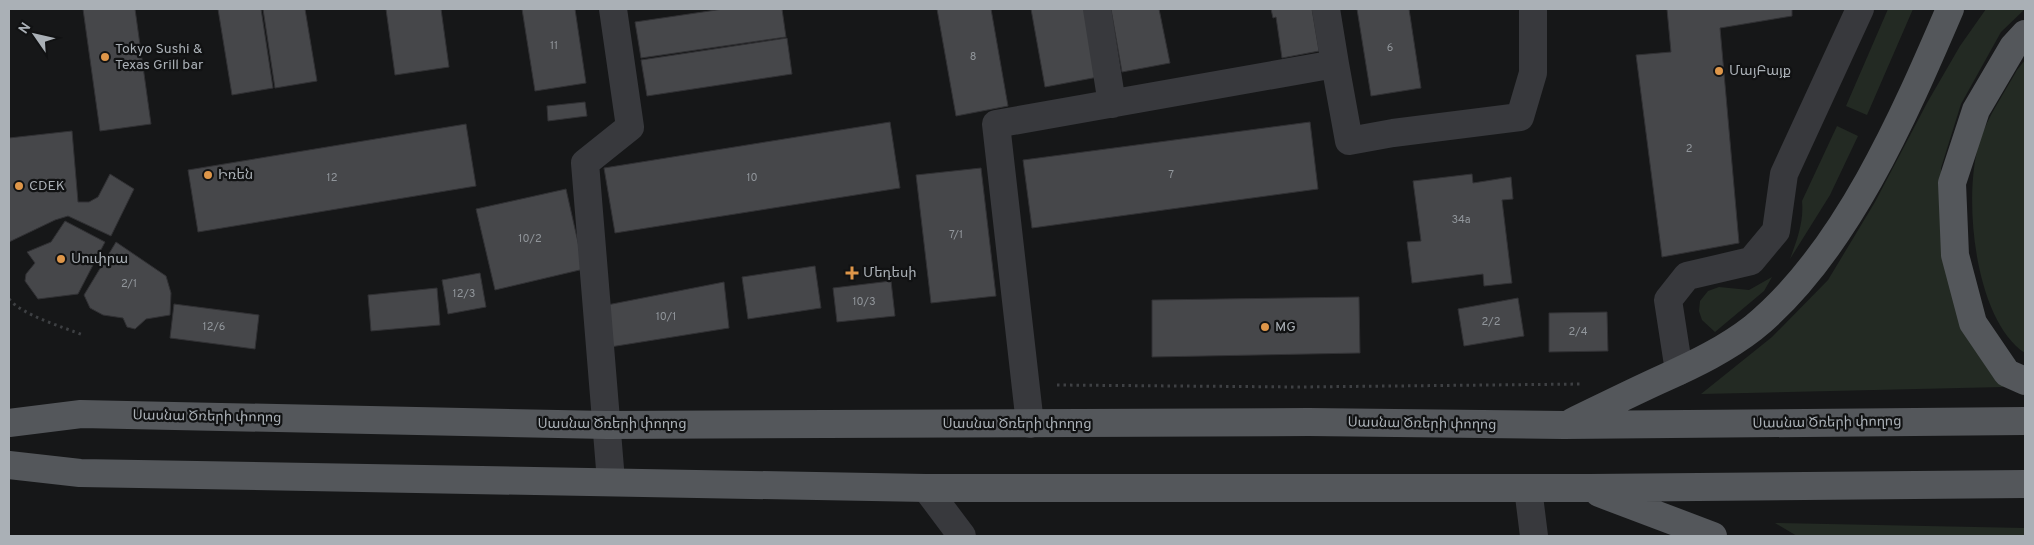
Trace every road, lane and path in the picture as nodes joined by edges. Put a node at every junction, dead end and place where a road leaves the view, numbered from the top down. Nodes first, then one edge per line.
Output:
1 (613, 9) edge
2 (1097, 9) edge
3 (1326, 9) edge
4 (1533, 9) edge
5 (1860, 9) edge
6 (1950, 9) edge
7 (1970, 9) edge
8 (2025, 34) edge
9 (1336, 64) junction
10 (1913, 95) junction
11 (1112, 104) junction
12 (9, 299) edge
13 (83, 336) dead end
14 (1679, 371) junction
15 (2025, 381) edge
16 (1585, 384) dead end
17 (1058, 385) dead end
18 (2025, 421) edge
19 (9, 423) edge
20 (1030, 424) junction
21 (607, 425) junction
22 (1564, 425) junction
23 (9, 465) edge
24 (611, 481) junction
25 (2025, 484) edge
26 (926, 488) junction
27 (1528, 488) junction
28 (1588, 488) junction
29 (962, 536) edge
30 (1534, 536) edge
31 (1713, 536) edge

1 - 21 lane
2 - 11 lane
3 - 9 lane
4 - 9 lane
5 - 14 lane
6 - 10 main road
7 - 10 main road
8 - 15 main road
9 - 11 lane
10 - 14 main road
11 - 20 lane
12 - 13 path
14 - 22 main road
16 - 17 path
18 - 22 main road, Սասնա Ծռերի փողոց
19 - 21 main road, Սասնա Ծռերի փողոց
20 - 21 main road, Սասնա Ծռերի փողոց
20 - 22 main road, Սասնա Ծռերի փողոց
21 - 24 lane
23 - 24 main road
24 - 26 main road
25 - 28 main road
26 - 27 main road
26 - 29 lane
27 - 28 main road
27 - 30 lane
28 - 31 main road

